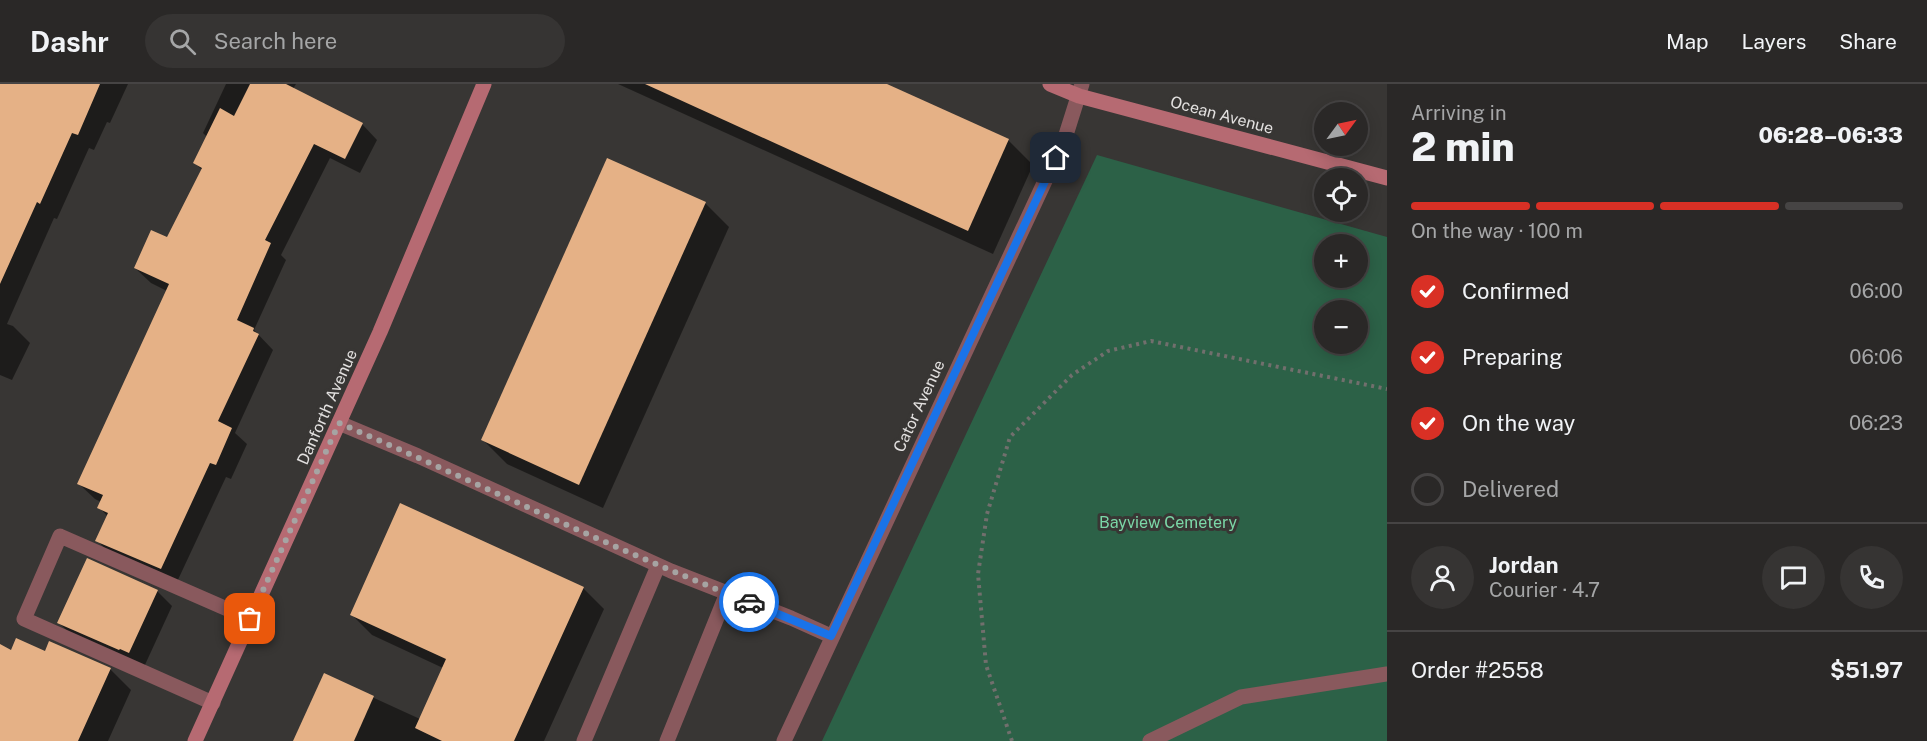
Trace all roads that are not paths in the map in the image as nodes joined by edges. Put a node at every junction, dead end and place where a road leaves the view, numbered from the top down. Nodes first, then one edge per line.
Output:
1 (484, 84) edge
2 (1050, 84) edge
3 (1080, 90) edge
4 (1387, 178) edge
5 (339, 423) junction
6 (658, 566) junction
7 (727, 593) junction
8 (250, 619) junction
9 (831, 636) junction
10 (1387, 674) edge
11 (213, 703) junction
12 (195, 741) edge
13 (584, 741) edge
14 (667, 741) edge
15 (784, 741) edge
16 (1150, 741) edge

1 - 5 street, Danforth Avenue
2 - 3 street, Ocean Avenue
3 - 4 street, Ocean Avenue
3 - 9 street, Cator Avenue
5 - 6 street
5 - 8 street, Danforth Avenue
6 - 7 street
6 - 13 street
7 - 9 street
7 - 14 street
8 - 11 street, Danforth Avenue
8 - 11 street
9 - 15 street, Cator Avenue
10 - 16 street
11 - 12 street, Danforth Avenue

